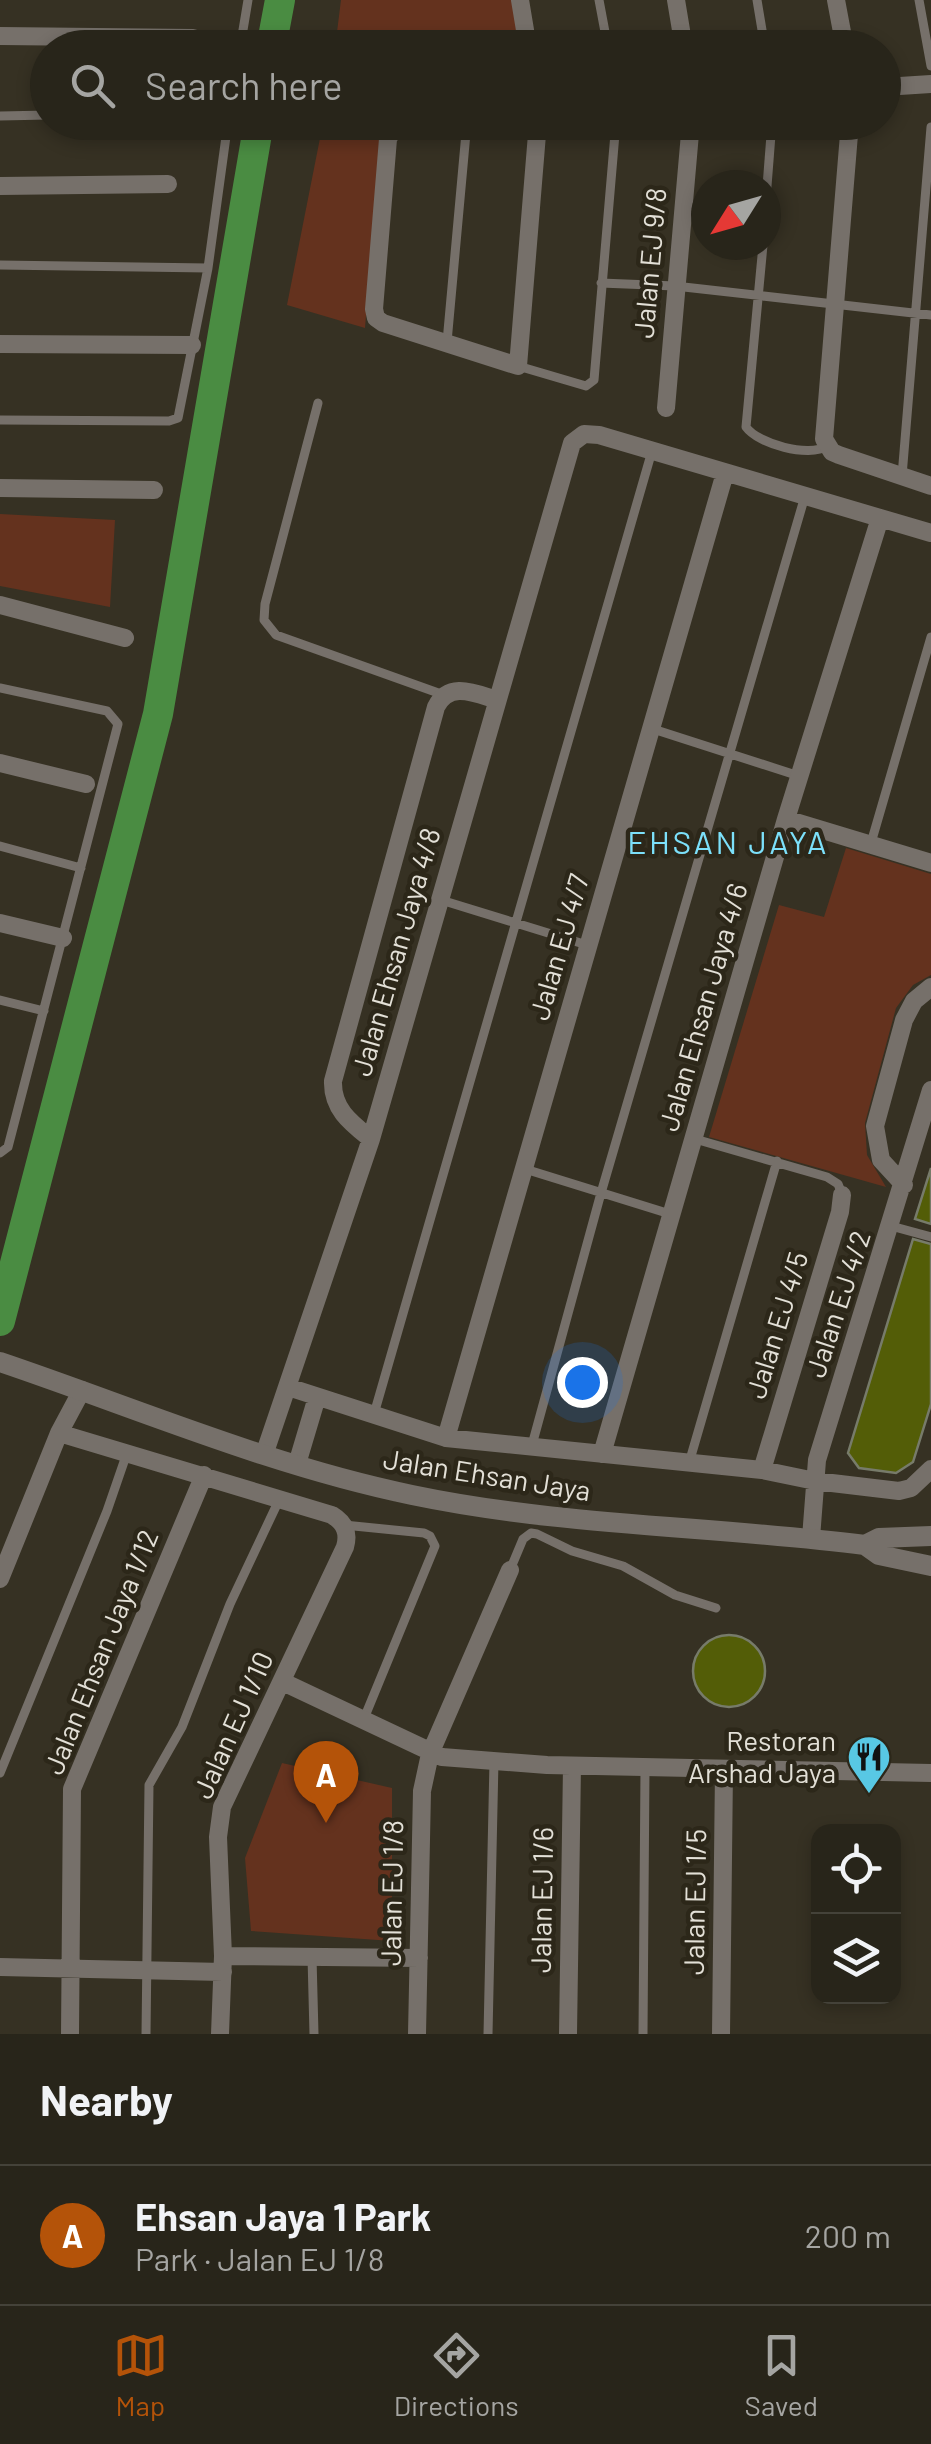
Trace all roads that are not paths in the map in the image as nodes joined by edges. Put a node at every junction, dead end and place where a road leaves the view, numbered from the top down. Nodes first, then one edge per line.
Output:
1 (248, 0) edge
2 (520, 0) edge
3 (599, 0) edge
4 (676, 0) edge
5 (757, 0) edge
6 (836, 0) edge
7 (919, 0) edge
8 (243, 30) edge
9 (525, 30) edge
10 (605, 30) edge
11 (681, 30) edge
12 (763, 30) edge
13 (842, 30) edge
14 (0, 36) edge
15 (30, 36) edge
16 (931, 66) edge
17 (931, 84) edge
18 (901, 86) edge
19 (30, 115) edge
20 (0, 116) edge
21 (931, 126) edge
22 (226, 140) edge
23 (388, 140) edge
24 (464, 140) edge
25 (537, 140) edge
26 (614, 140) edge
27 (689, 140) edge
28 (771, 140) edge
29 (849, 140) edge
30 (768, 170) edge
31 (168, 184) dead end
32 (0, 186) edge
33 (761, 260) edge
34 (0, 265) edge
35 (208, 268) junction
36 (601, 283) junction
37 (674, 286) junction
38 (759, 297) junction
39 (836, 304) junction
40 (918, 314) junction
41 (931, 315) edge
42 (447, 342) junction
43 (0, 344) edge
44 (192, 345) junction
45 (518, 366) junction
46 (318, 404) dead end
47 (666, 408) dead end
48 (0, 420) edge
49 (825, 438) junction
50 (652, 451) junction
51 (725, 473) junction
52 (902, 476) junction
53 (931, 486) edge
54 (0, 488) edge
55 (154, 490) dead end
56 (805, 496) junction
57 (880, 518) junction
58 (931, 533) edge
59 (0, 606) edge
60 (931, 637) edge
61 (126, 638) dead end
62 (0, 688) edge
63 (444, 695) junction
64 (496, 700) junction
65 (653, 729) junction
66 (730, 752) junction
67 (0, 764) edge
68 (799, 776) junction
69 (86, 784) dead end
70 (786, 819) junction
71 (871, 843) junction
72 (0, 846) edge
73 (931, 862) edge
74 (81, 868) junction
75 (440, 899) junction
76 (0, 923) edge
77 (516, 923) junction
78 (63, 938) junction
79 (586, 946) junction
80 (931, 988) edge
81 (0, 1000) edge
82 (44, 1011) junction
83 (931, 1090) edge
84 (371, 1139) junction
85 (694, 1139) junction
86 (0, 1153) edge
87 (777, 1161) junction
88 (525, 1169) junction
89 (904, 1185) junction
90 (601, 1193) junction
91 (842, 1194) joint
92 (671, 1214) junction
93 (892, 1226) junction
94 (931, 1238) edge
95 (0, 1362) edge
96 (288, 1387) junction
97 (82, 1390) junction
98 (317, 1397) junction
99 (373, 1416) junction
100 (59, 1433) junction
101 (446, 1438) junction
102 (531, 1448) junction
103 (127, 1453) junction
104 (264, 1454) junction
105 (602, 1454) junction
106 (689, 1463) junction
107 (297, 1464) junction
108 (762, 1470) junction
109 (928, 1474) edge
110 (204, 1476) junction
111 (816, 1481) junction
112 (279, 1500) junction
113 (338, 1520) junction
114 (931, 1536) edge
115 (811, 1538) junction
116 (865, 1545) junction
117 (931, 1566) edge
118 (510, 1570) joint
119 (0, 1578) edge
120 (716, 1608) dead end
121 (283, 1682) junction
122 (363, 1721) junction
123 (430, 1754) junction
124 (494, 1761) junction
125 (572, 1766) junction
126 (645, 1768) junction
127 (724, 1770) junction
128 (0, 1773) edge
129 (931, 1773) edge
130 (312, 1957) junction
131 (419, 1958) junction
132 (223, 1964) junction
133 (0, 1967) edge
134 (71, 1968) junction
135 (148, 1970) junction
136 (70, 2034) edge
137 (146, 2034) edge
138 (220, 2034) edge
139 (314, 2034) edge
140 (417, 2034) edge
141 (488, 2034) edge
142 (568, 2034) edge
143 (644, 2034) edge
144 (721, 2034) edge

1 - 8 lane
2 - 9 street
3 - 10 lane
4 - 11 street
5 - 12 lane
6 - 13 street
7 - 16 lane
14 - 15 street
17 - 18 street
19 - 20 lane
21 - 40 lane
22 - 35 lane
23 - 42 street
24 - 42 lane
25 - 45 street
26 - 36 lane
27 - 37 street, Jalan EJ 9/8
28 - 30 lane
29 - 39 street
31 - 32 street
33 - 38 lane
34 - 35 lane
35 - 44 lane
36 - 37 lane
36 - 45 lane
37 - 38 lane
37 - 47 street, Jalan EJ 9/8
38 - 39 lane
38 - 49 lane
39 - 40 lane
39 - 49 street
40 - 41 lane
40 - 52 lane
42 - 45 street
43 - 44 street
44 - 48 lane
46 - 63 lane
49 - 52 street
50 - 51 street
50 - 64 street, Jalan Ehsan Jaya 4/8
50 - 77 lane
51 - 56 street
51 - 65 street, Jalan EJ 4/7
52 - 53 street
54 - 55 street
56 - 57 street
56 - 66 lane
57 - 58 street
57 - 68 street, Jalan Ehsan Jaya 4/6
59 - 61 street
60 - 71 lane
62 - 74 lane
63 - 64 street
63 - 84 street
64 - 75 street, Jalan Ehsan Jaya 4/8
65 - 66 lane
65 - 79 street, Jalan EJ 4/7
66 - 68 lane
66 - 90 lane
67 - 69 street
68 - 70 street, Jalan Ehsan Jaya 4/6
70 - 71 street
70 - 85 street, Jalan Ehsan Jaya 4/6
71 - 73 street
72 - 74 lane
74 - 78 lane
75 - 77 lane
75 - 84 street, Jalan Ehsan Jaya 4/8
76 - 78 street
77 - 79 lane
77 - 99 lane
78 - 82 lane
79 - 88 street, Jalan EJ 4/7
80 - 89 street
81 - 82 lane
82 - 86 lane
83 - 89 street, Jalan EJ 4/2
84 - 96 street, Jalan Ehsan Jaya 4/8
85 - 87 lane
85 - 92 street, Jalan Ehsan Jaya 4/6
87 - 91 lane
87 - 106 lane
88 - 90 lane
88 - 101 street, Jalan EJ 4/7
89 - 93 street, Jalan EJ 4/2
90 - 92 lane
90 - 102 lane
91 - 108 street, Jalan EJ 4/5
92 - 105 street, Jalan Ehsan Jaya 4/6
93 - 94 lane
93 - 111 street, Jalan EJ 4/2
95 - 97 street, Jalan Ehsan Jaya
96 - 98 street
96 - 104 street, Jalan Ehsan Jaya 4/8
97 - 100 street
97 - 104 street, Jalan Ehsan Jaya
98 - 99 street
98 - 107 street
99 - 101 street
100 - 103 street
100 - 119 street
101 - 102 street
102 - 105 street
103 - 110 street
103 - 128 lane
104 - 107 street, Jalan Ehsan Jaya
105 - 106 street
106 - 108 street
107 - 115 street, Jalan Ehsan Jaya
108 - 111 street
109 - 111 street
110 - 112 street
110 - 134 street, Jalan Ehsan Jaya 1/12
111 - 115 street, Jalan EJ 4/2
112 - 113 street
112 - 135 lane
113 - 121 street, Jalan EJ 1/10
113 - 122 lane
114 - 116 street, Jalan Ehsan Jaya
115 - 116 street, Jalan Ehsan Jaya
116 - 117 street, Jalan Ehsan Jaya
118 - 120 lane
118 - 123 street, Jalan EJ 1/8
121 - 122 street
121 - 132 street, Jalan EJ 1/10
122 - 123 street
123 - 124 street
123 - 131 street, Jalan EJ 1/8
124 - 125 street
124 - 141 lane
125 - 126 street
125 - 142 street, Jalan EJ 1/6
126 - 127 street
126 - 143 lane
127 - 129 street
127 - 144 street, Jalan EJ 1/5
130 - 131 street
130 - 132 street
130 - 139 lane
131 - 140 street, Jalan EJ 1/8
132 - 135 street
132 - 138 street, Jalan EJ 1/10
133 - 134 street
134 - 135 street
134 - 136 street, Jalan Ehsan Jaya 1/12
135 - 137 lane

